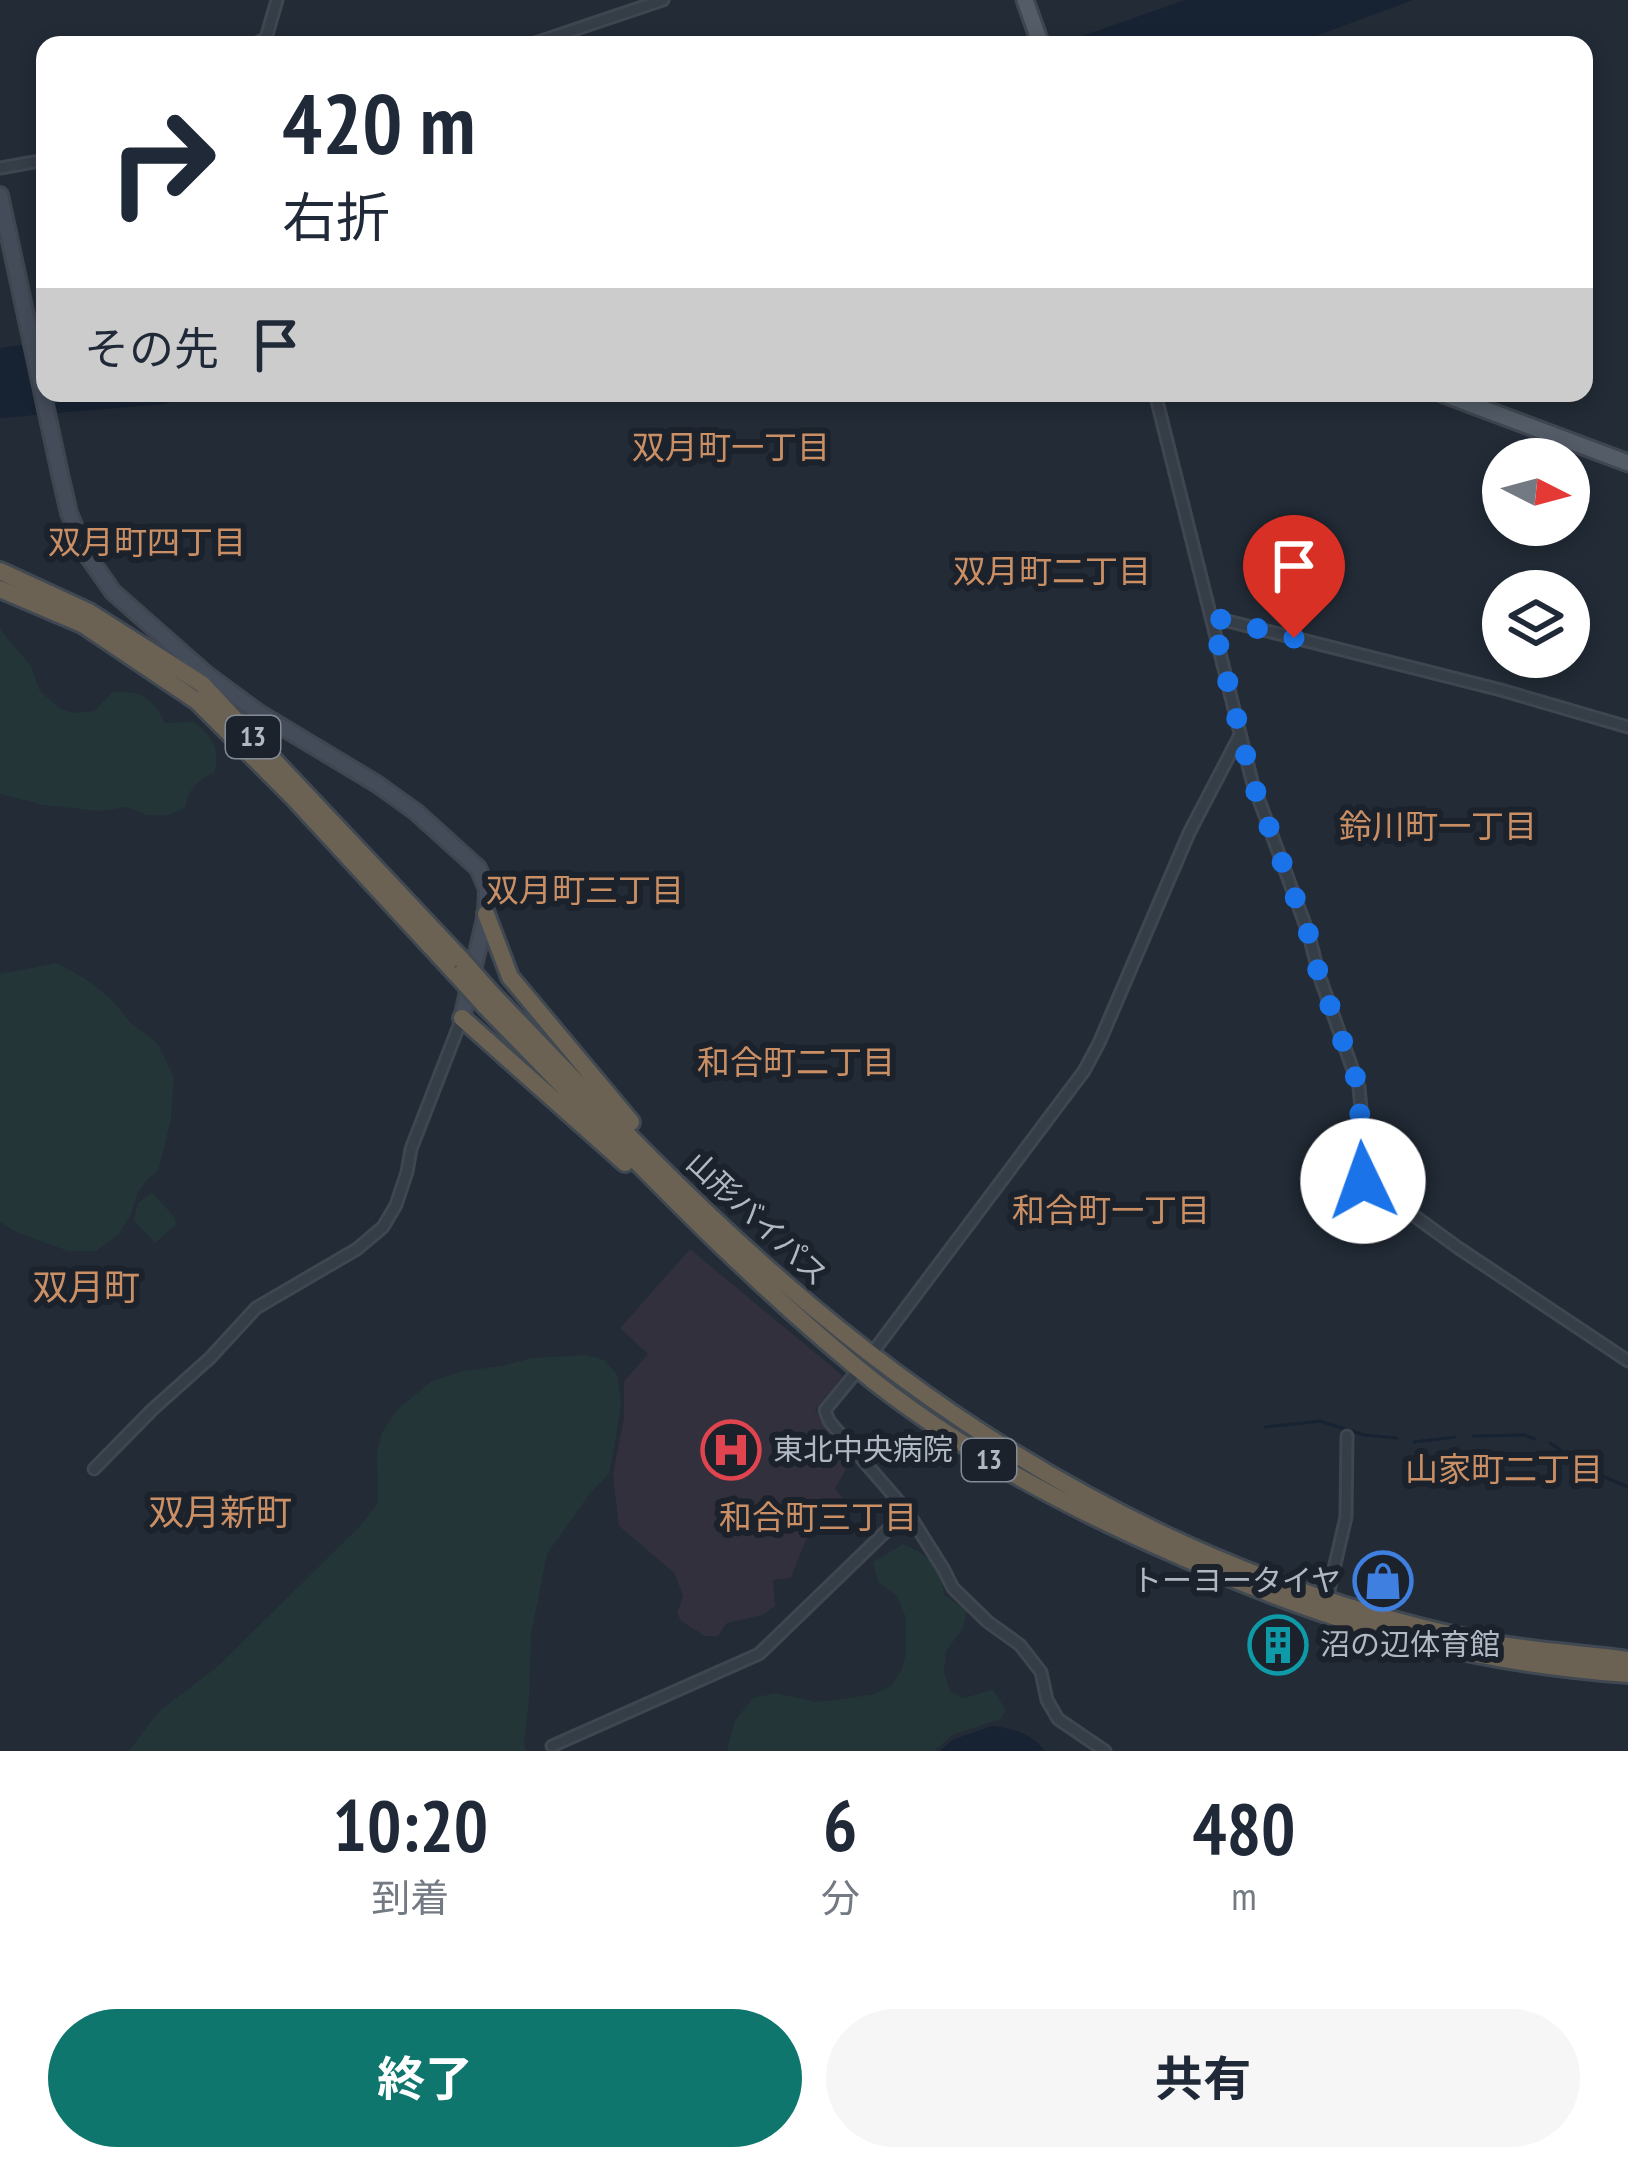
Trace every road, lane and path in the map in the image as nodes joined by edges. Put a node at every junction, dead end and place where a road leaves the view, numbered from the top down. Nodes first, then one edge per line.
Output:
1 (277, 0) edge
2 (663, 0) edge
3 (1025, 0) edge
4 (267, 36) edge
5 (556, 36) edge
6 (1038, 36) edge
7 (36, 162) edge
8 (0, 168) edge
9 (0, 195) edge
10 (8, 262) edge
11 (36, 366) edge
12 (44, 402) edge
13 (1157, 402) edge
14 (1465, 402) edge
15 (1628, 464) edge
16 (0, 572) edge
17 (0, 589) edge
18 (1212, 617) junction
19 (1628, 727) edge
20 (1240, 735) junction
21 (486, 914) junction
22 (459, 967) junction
23 (463, 1018) junction
24 (703, 1220) junction
25 (1628, 1360) edge
26 (865, 1362) junction
27 (1347, 1436) dead end
28 (94, 1469) dead end
29 (907, 1511) junction
30 (1327, 1599) junction
31 (1628, 1660) edge
32 (1628, 1674) edge
33 (552, 1745) dead end
34 (1105, 1751) edge

1 - 4 street
2 - 5 street
3 - 6 main road
7 - 8 street
9 - 10 street
10 - 11 street
12 - 21 street
13 - 18 street
14 - 15 main road
16 - 22 highway, 山形バイパス / 13
17 - 22 highway, 山形バイパス / 13
18 - 19 street
18 - 20 street
20 - 25 street
20 - 26 street
21 - 23 street
21 - 24 highway
22 - 24 highway, 山形バイパス / 13, bridge
23 - 24 highway
23 - 28 street
24 - 26 highway, 山形バイパス / 13
26 - 29 street
26 - 30 highway, 山形バイパス / 13
26 - 32 highway, 山形バイパス / 13
27 - 30 street
29 - 33 street
29 - 34 street
30 - 31 highway, 山形バイパス / 13

